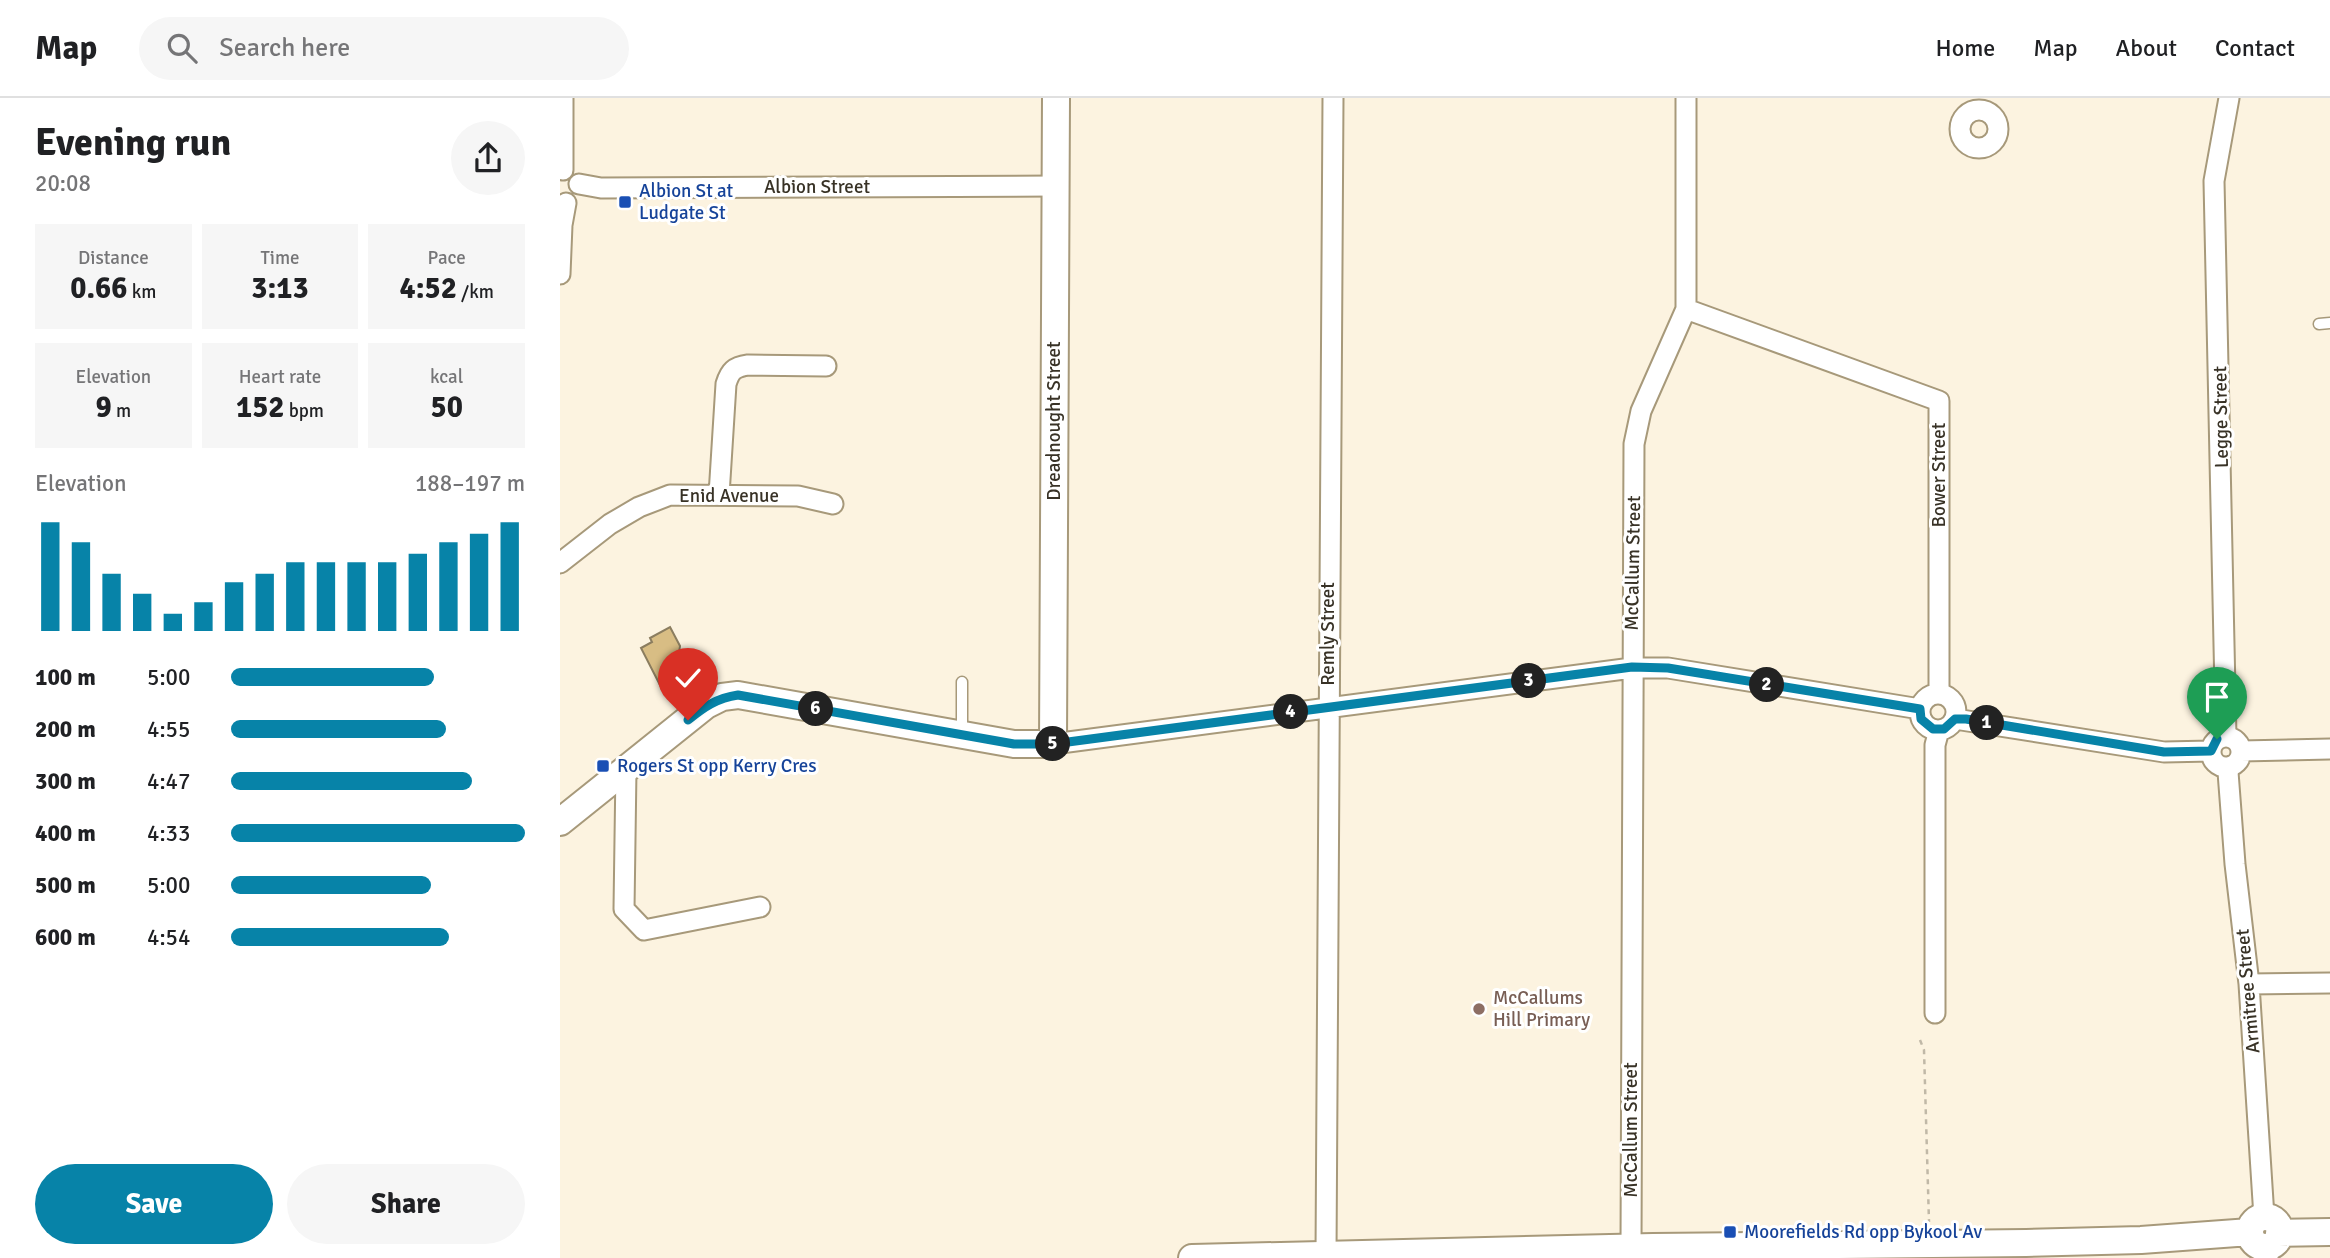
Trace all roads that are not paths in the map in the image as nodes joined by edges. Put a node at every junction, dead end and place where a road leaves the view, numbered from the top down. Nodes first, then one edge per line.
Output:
1 (563, 98) edge
2 (1056, 98) edge
3 (1333, 98) edge
4 (1686, 98) edge
5 (2229, 98) edge
6 (561, 170) edge
7 (579, 184) junction
8 (1055, 186) junction
9 (563, 202) edge
10 (560, 274) edge
11 (1686, 309) junction
12 (826, 366) dead end
13 (719, 495) junction
14 (833, 505) dead end
15 (560, 564) edge
16 (1632, 667) junction
17 (962, 682) dead end
18 (1939, 693) junction
19 (1328, 707) junction
20 (1920, 709) junction
21 (1947, 724) junction
22 (962, 735) junction
23 (2226, 737) junction
24 (1053, 744) junction
25 (2330, 749) edge
26 (2211, 751) junction
27 (2236, 759) junction
28 (626, 769) junction
29 (563, 812) edge
30 (760, 906) dead end
31 (2330, 983) edge
32 (2249, 984) junction
33 (1935, 1013) dead end
34 (2330, 1232) edge
35 (2266, 1238) edge
36 (1632, 1248) junction
37 (2026, 1250) edge
38 (1798, 1252) edge
39 (1539, 1254) edge
40 (1575, 1254) edge
41 (1326, 1255) junction
42 (1286, 1257) edge
43 (1192, 1258) edge

1 - 6 street
2 - 8 street, Dreadnought Street
3 - 19 street, Remly Street
4 - 11 street, McCallum Street
5 - 23 street, Legge Street
6 - 7 street
7 - 8 street, Albion Street
7 - 9 street
8 - 24 street, Dreadnought Street
9 - 10 street
11 - 16 street, McCallum Street
11 - 18 street, Bower Street
12 - 13 street
13 - 14 street, Enid Avenue
13 - 15 street, Enid Avenue
16 - 19 street
16 - 20 street
16 - 36 street, McCallum Street
17 - 22 lane
18 - 20 street
18 - 21 street
19 - 24 street
19 - 41 street, Remly Street
20 - 21 street
21 - 26 street
21 - 33 street
22 - 24 street
22 - 28 street
23 - 26 street
23 - 27 street
25 - 27 street
26 - 27 street
27 - 32 street, Armitree Street
28 - 29 street
28 - 30 street
31 - 32 street
32 - 35 street, Armitree Street
34 - 35 street
35 - 37 street
36 - 38 street
36 - 40 street
37 - 38 street
39 - 40 street
39 - 41 street
41 - 42 street
42 - 43 street

